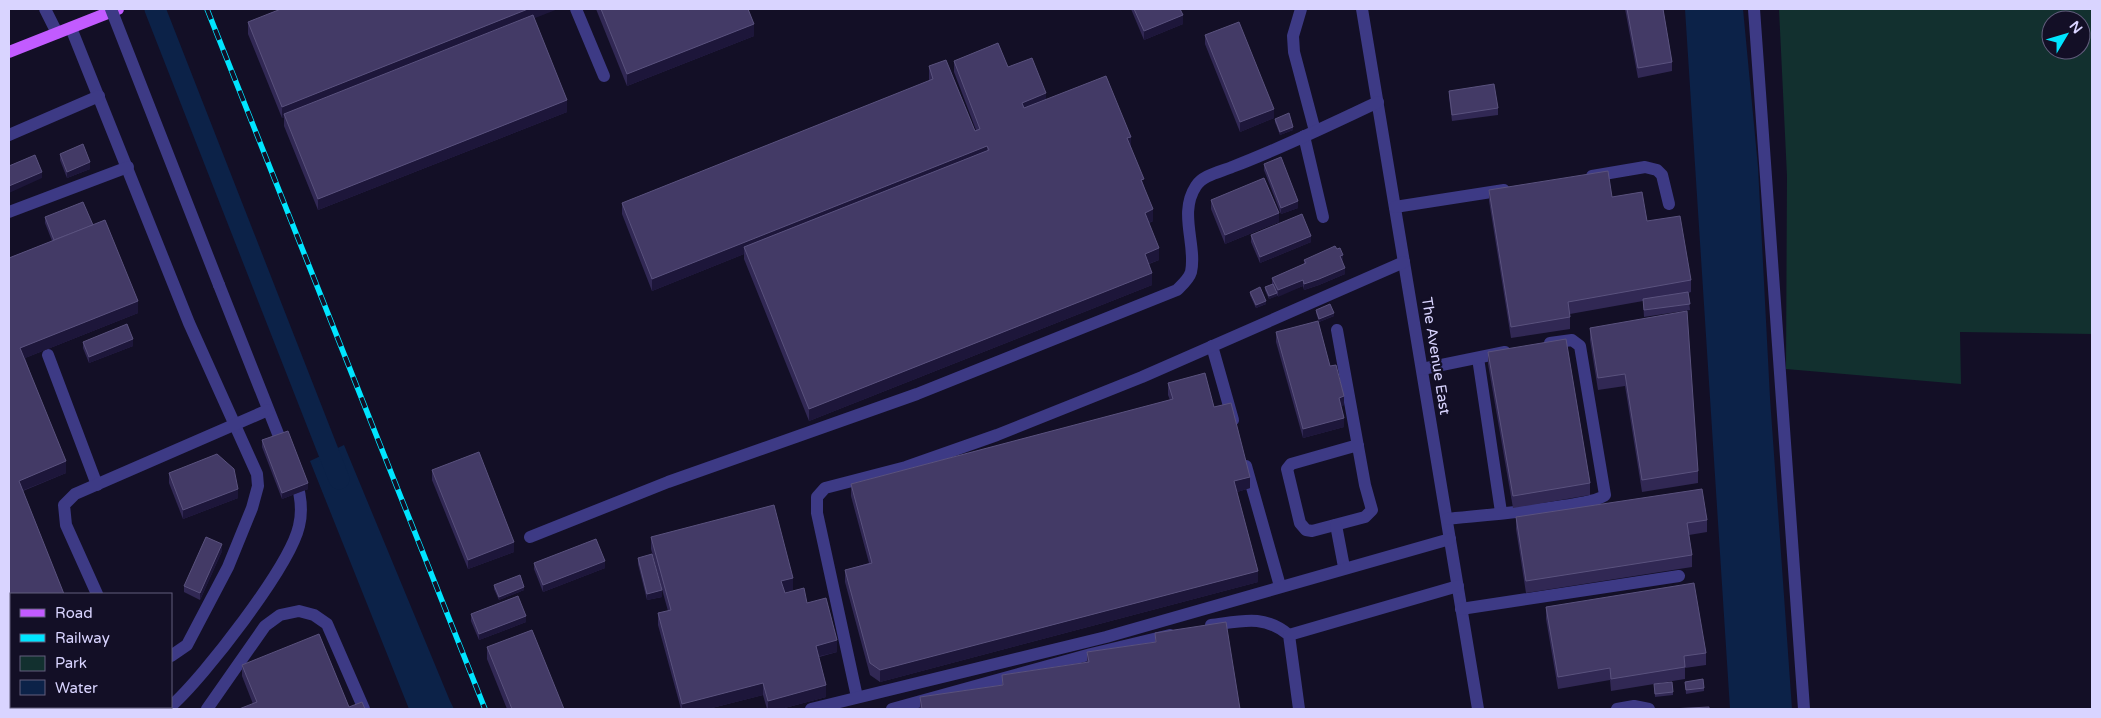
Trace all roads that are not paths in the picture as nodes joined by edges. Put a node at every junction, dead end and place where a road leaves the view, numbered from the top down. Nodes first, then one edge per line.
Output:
1 (45, 9) edge
2 (111, 9) edge
3 (118, 9) edge
4 (576, 9) edge
5 (1301, 9) edge
6 (1362, 9) edge
7 (1754, 9) edge
8 (70, 28) junction
9 (57, 34) junction
10 (9, 52) edge
11 (604, 76) dead end
12 (99, 96) junction
13 (1378, 102) junction
14 (1310, 134) junction
15 (9, 135) edge
16 (128, 166) junction
17 (1578, 178) edge
18 (1520, 187) edge
19 (1668, 204) dead end
20 (1395, 207) junction
21 (9, 212) edge
22 (1323, 217) dead end
23 (1404, 262) junction
24 (1337, 330) dead end
25 (1212, 346) junction
26 (1535, 346) edge
27 (1516, 350) edge
28 (48, 355) edge
29 (1478, 358) junction
30 (1422, 369) junction
31 (268, 410) junction
32 (235, 426) junction
33 (1236, 429) edge
34 (1358, 445) junction
35 (1244, 457) edge
36 (97, 485) junction
37 (1501, 512) junction
38 (1446, 519) junction
39 (1336, 525) junction
40 (530, 537) dead end
41 (1450, 539) junction
42 (1344, 567) junction
43 (1680, 576) edge
44 (1280, 586) junction
45 (1458, 586) junction
46 (97, 593) edge
47 (1461, 609) junction
48 (1203, 627) edge
49 (1184, 632) edge
50 (1289, 635) junction
51 (172, 655) edge
52 (857, 696) junction
53 (172, 705) edge
54 (207, 709) edge
55 (364, 709) edge
56 (811, 709) edge
57 (892, 709) edge
58 (1299, 709) edge
59 (1478, 709) edge
60 (1617, 709) edge
61 (1649, 709) edge
62 (1804, 709) edge

1 - 9 street
2 - 31 street, bridge
3 - 8 main road
4 - 11 street
5 - 14 street
6 - 13 street, The Avenue East
7 - 62 street
8 - 9 main road
8 - 12 street
9 - 10 main road
12 - 15 street
12 - 16 street
13 - 14 street
13 - 20 street, The Avenue East
14 - 22 street
14 - 40 street
16 - 21 street
16 - 32 street
17 - 19 street
18 - 20 street
20 - 23 street, The Avenue East
23 - 25 street
23 - 30 street, The Avenue East
24 - 34 street
25 - 33 street
25 - 52 street
26 - 37 street
27 - 29 street
28 - 36 street
29 - 30 street
29 - 37 street
30 - 38 street, The Avenue East
31 - 32 street
31 - 53 street
32 - 36 street
32 - 51 street
34 - 39 street
34 - 39 street
35 - 44 street
36 - 46 street
37 - 38 street
38 - 41 street, The Avenue East
39 - 42 street
41 - 42 street
41 - 45 street, The Avenue East
42 - 44 street
43 - 47 street
44 - 52 street
45 - 47 street, The Avenue East
45 - 50 street
47 - 59 street, The Avenue East
48 - 50 street
49 - 57 street
50 - 58 street
52 - 56 street
54 - 55 street
60 - 61 street

